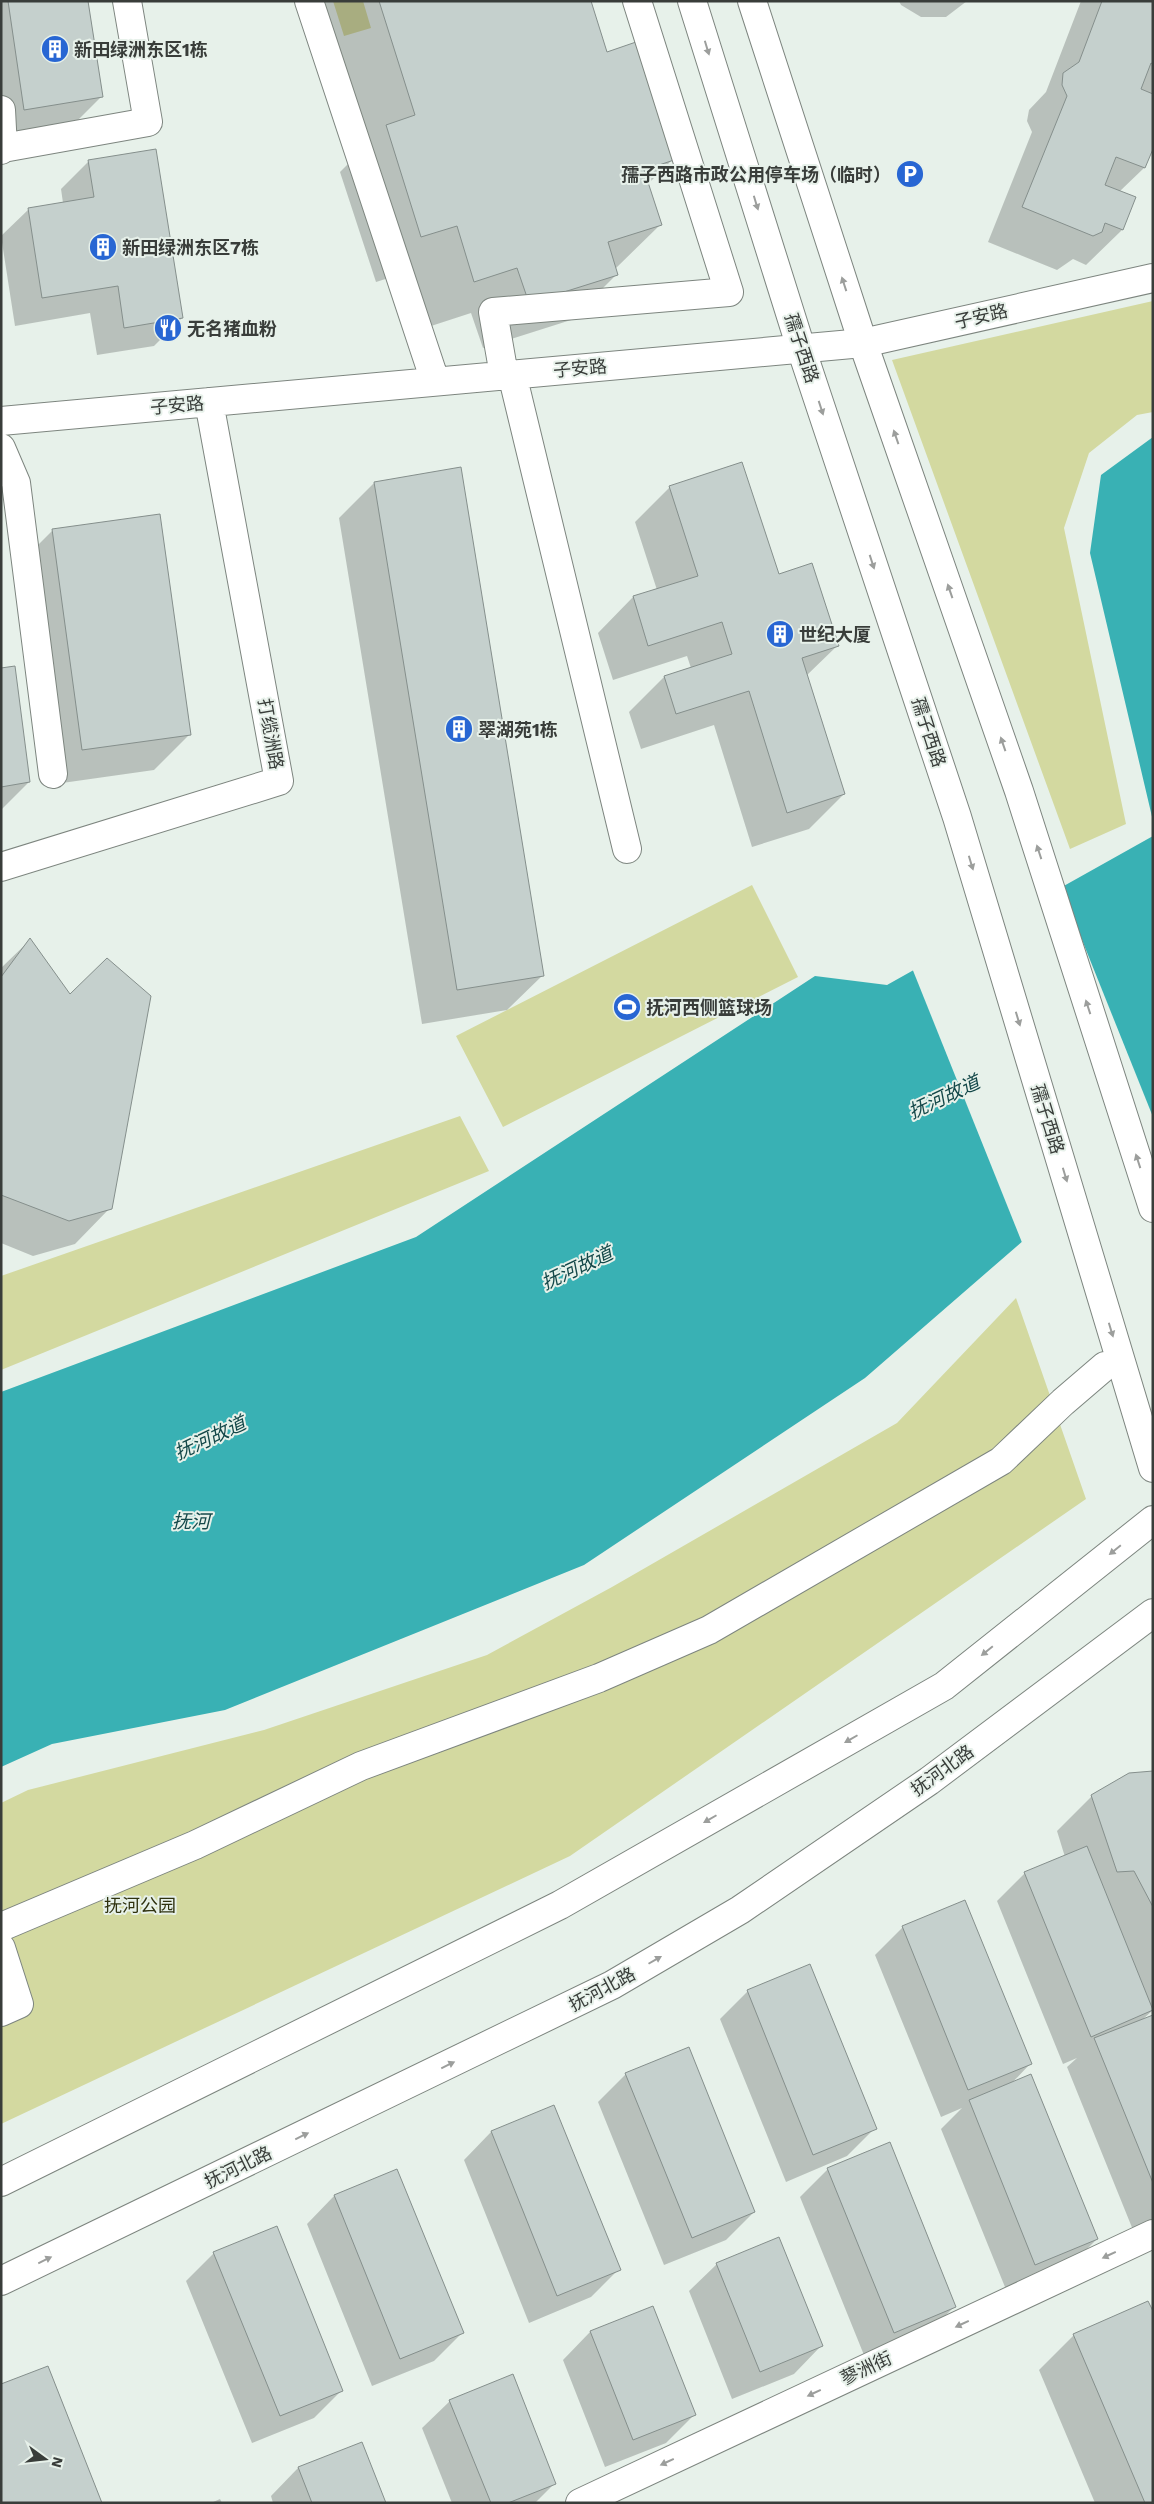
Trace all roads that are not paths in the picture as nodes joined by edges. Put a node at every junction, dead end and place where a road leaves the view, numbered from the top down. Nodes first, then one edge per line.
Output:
1 (127, 1) edge
2 (309, 1) edge
3 (638, 1) edge
4 (692, 1) edge
5 (752, 1) edge
6 (1, 110) edge
7 (2, 149) edge
8 (1153, 278) edge
9 (864, 343) junction
10 (801, 348) junction
11 (508, 375) junction
12 (435, 382) junction
13 (210, 402) junction
14 (1, 421) edge
15 (1, 448) edge
16 (53, 774) dead end
17 (627, 849) dead end
18 (1, 867) edge
19 (1153, 1208) edge
20 (1106, 1366) dead end
21 (1153, 1468) edge
22 (1153, 1520) edge
23 (1153, 1613) edge
24 (1, 1927) edge
25 (1, 1948) edge
26 (1, 2012) edge
27 (1, 2182) edge
28 (1153, 2234) edge
29 (1, 2281) edge
30 (580, 2503) edge

1 - 7 main road
2 - 12 main road
3 - 11 main road
4 -> 10 main road, 孺子西路
9 -> 5 main road
6 - 7 main road
8 - 9 main road, 子安路
9 - 10 main road, 子安路
19 -> 9 main road
10 - 11 main road, 子安路
10 -> 21 main road, 孺子西路
11 - 12 main road, 子安路
11 - 17 main road
12 - 13 main road, 子安路
13 - 14 main road, 子安路
13 - 18 main road, 打缆洲路
15 - 16 main road
20 - 24 main road
22 -> 27 main road
29 -> 23 main road, 抚河北路
25 - 26 main road
28 -> 30 main road, 蓼洲街

